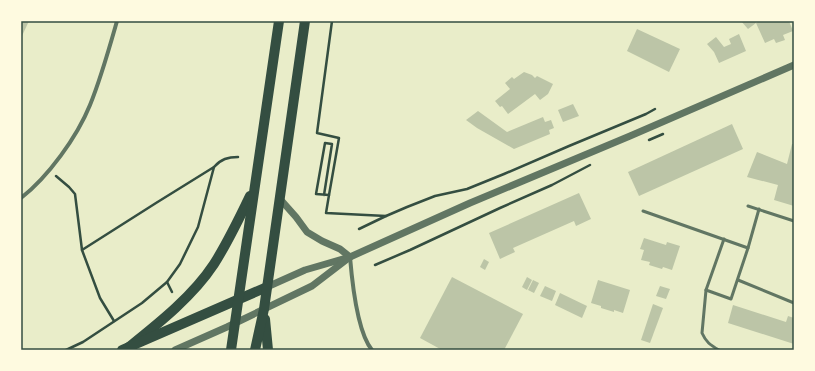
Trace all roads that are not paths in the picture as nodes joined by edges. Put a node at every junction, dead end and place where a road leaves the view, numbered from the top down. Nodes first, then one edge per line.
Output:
1 (117, 21) edge
2 (279, 21) edge
3 (305, 21) edge
4 (794, 65) edge
5 (254, 188) junction
6 (21, 198) edge
7 (280, 199) junction
8 (748, 206) dead end
9 (759, 210) junction
10 (643, 211) dead end
11 (794, 221) edge
12 (724, 239) junction
13 (748, 248) junction
14 (350, 258) junction
15 (738, 280) junction
16 (267, 287) junction
17 (706, 290) junction
18 (238, 300) junction
19 (794, 303) edge
20 (264, 310) junction
21 (235, 323) junction
22 (126, 348) edge
23 (175, 350) edge
24 (231, 350) edge
25 (255, 350) edge
26 (268, 350) edge
27 (372, 350) edge
28 (719, 350) edge

1 - 6 street
2 - 5 main road
3 - 7 main road
4 - 14 street
5 - 18 main road
5 - 22 main road
7 - 14 street
7 - 16 main road
8 - 9 lane
9 - 11 lane
9 - 13 lane
10 - 12 lane
12 - 13 lane
12 - 17 lane
13 - 15 lane
14 - 16 street
14 - 20 street
14 - 27 street
15 - 17 lane
15 - 19 lane
16 - 18 main road
16 - 20 main road
17 - 28 lane
18 - 21 main road
18 - 22 main road
20 - 21 street
20 - 25 main road
20 - 26 main road
21 - 23 street
21 - 24 main road

